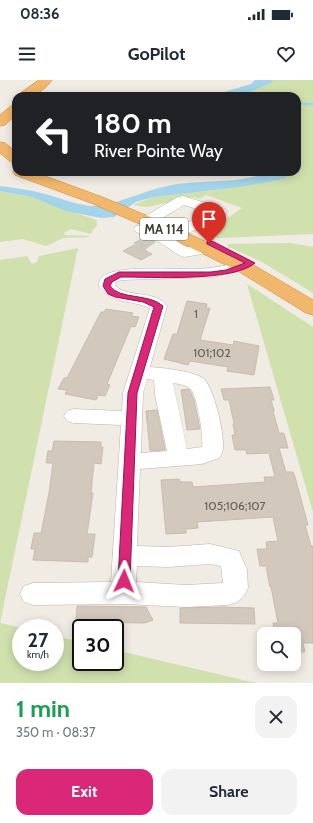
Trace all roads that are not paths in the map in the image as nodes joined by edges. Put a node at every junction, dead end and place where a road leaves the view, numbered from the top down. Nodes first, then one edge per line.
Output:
1 (46, 80) edge
2 (56, 80) edge
3 (30, 92) edge
4 (43, 92) edge
5 (0, 146) edge
6 (0, 155) edge
7 (12, 156) edge
8 (12, 159) edge
9 (0, 164) edge
10 (12, 168) edge
11 (32, 176) edge
12 (51, 176) edge
13 (107, 202) junction
14 (157, 234) junction
15 (206, 244) junction
16 (247, 265) junction
17 (313, 301) edge
18 (313, 309) edge
19 (140, 372) junction
20 (163, 375) junction
21 (74, 416) dead end
22 (132, 418) junction
23 (179, 459) junction
24 (130, 462) junction
25 (125, 556) junction
26 (124, 593) junction
27 (33, 594) dead end

1 - 3 highway
2 - 4 highway
5 - 7 highway
6 - 8 highway
9 - 10 highway
11 - 13 highway, MA 114
12 - 13 highway, MA 114
13 - 14 highway, MA 114
14 - 15 highway, MA 114
14 - 15 street
15 - 16 highway, MA 114
16 - 17 highway, MA 114
16 - 18 highway, MA 114
16 - 19 street
19 - 20 street
19 - 22 street
20 - 23 street
20 - 23 street
21 - 22 street
22 - 24 street
23 - 24 street
24 - 25 street
25 - 26 street
25 - 26 street
26 - 27 street

